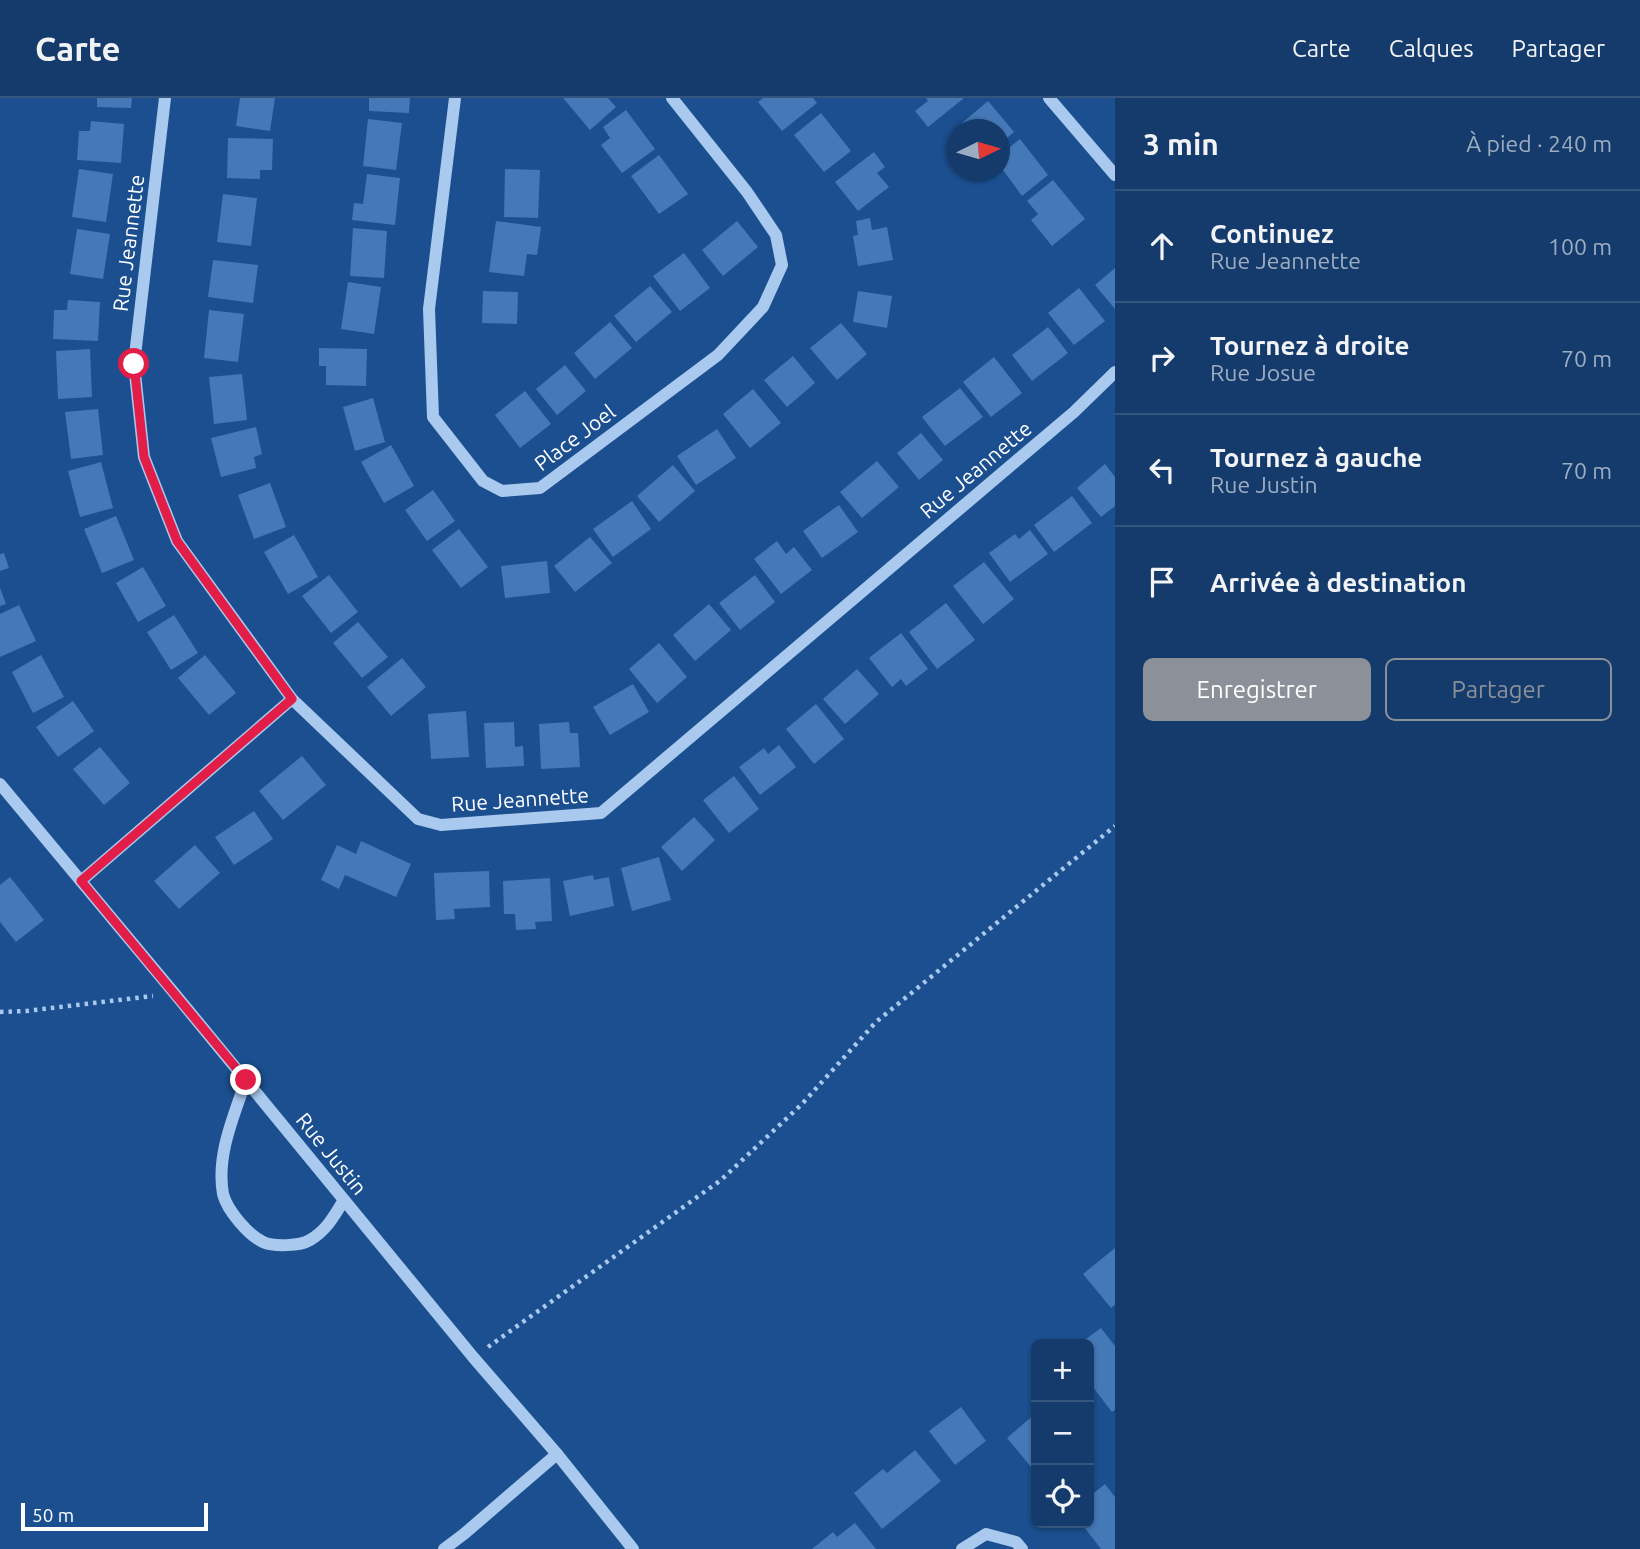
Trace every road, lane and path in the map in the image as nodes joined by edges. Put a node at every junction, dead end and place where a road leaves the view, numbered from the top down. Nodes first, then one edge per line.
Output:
1 (165, 98) edge
2 (455, 98) edge
3 (672, 98) edge
4 (1049, 98) edge
5 (1115, 175) edge
6 (1115, 372) edge
7 (292, 699) junction
8 (0, 784) edge
9 (1115, 826) edge
10 (81, 881) junction
11 (175, 994) junction
12 (0, 1012) edge
13 (246, 1080) junction
14 (344, 1200) junction
15 (473, 1357) junction
16 (557, 1454) junction
17 (444, 1549) edge
18 (633, 1549) edge
19 (962, 1549) edge
20 (1022, 1549) edge

1 - 7 street, Rue Jeannette
2 - 3 street, Place Joel
4 - 5 street
6 - 7 street, Rue Jeannette
7 - 10 street
8 - 10 street, Rue Justin
9 - 15 path
10 - 11 street, Rue Justin
11 - 12 path
11 - 13 street, Rue Justin
13 - 14 street, Rue Justin
13 - 14 street
14 - 15 street, Rue Justin
15 - 16 street, Rue Justin
16 - 17 street
16 - 18 street, Rue Justin
19 - 20 street

